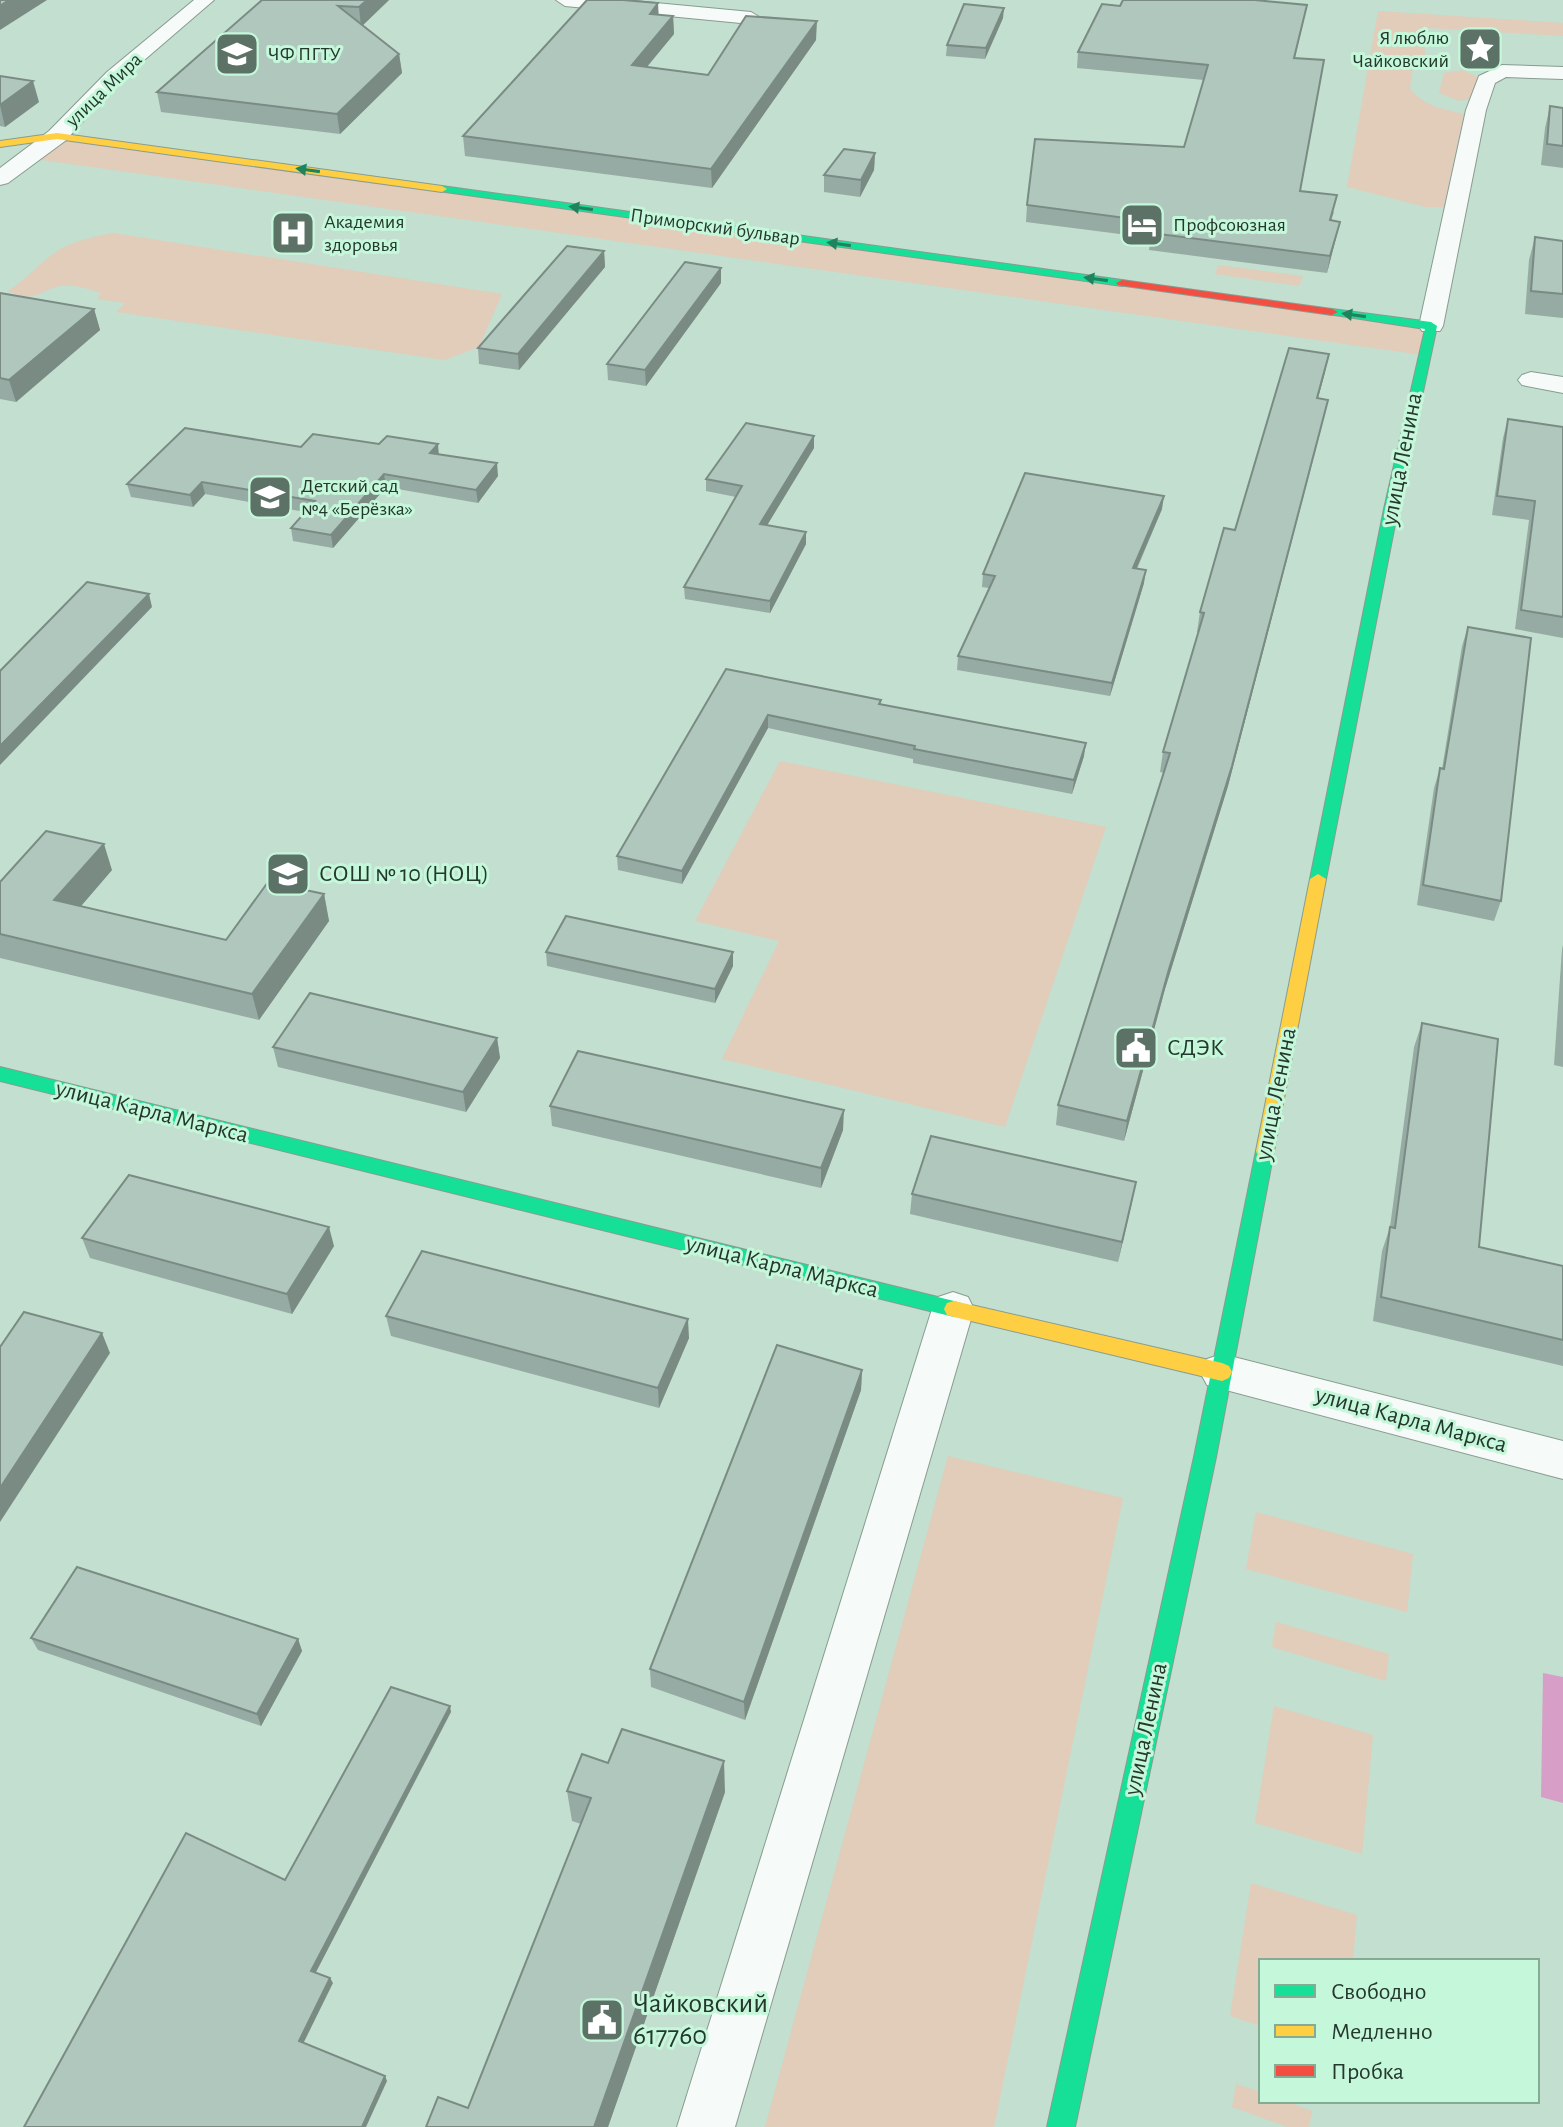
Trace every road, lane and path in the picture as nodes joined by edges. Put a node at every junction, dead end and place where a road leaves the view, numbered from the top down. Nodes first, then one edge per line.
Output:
1 (205, 0) edge
2 (565, 0) edge
3 (751, 18) edge
4 (1563, 73) edge
5 (57, 136) junction
6 (0, 144) edge
7 (0, 154) edge
8 (28, 158) junction
9 (56, 161) dead end
10 (0, 178) edge
11 (1431, 326) junction
12 (1544, 369) edge
13 (1563, 385) edge
14 (0, 1074) edge
15 (953, 1309) junction
16 (1222, 1372) junction
17 (1563, 1460) edge
18 (706, 2127) edge
19 (1061, 2127) edge

1 - 5 street, улица Мира
2 - 3 street
4 - 11 street, улица Ленина
5 - 6 street, Приморский бульвар
5 - 8 street, улица Мира
11 -> 5 street, Приморский бульвар
7 - 8 street
8 - 9 street
8 - 10 street, улица Мира
11 - 16 street, улица Ленина
12 - 13 street
14 - 15 street, улица Карла Маркса
15 - 16 street, улица Карла Маркса
15 - 18 street
16 - 17 street, улица Карла Маркса
16 - 19 street, улица Ленина

